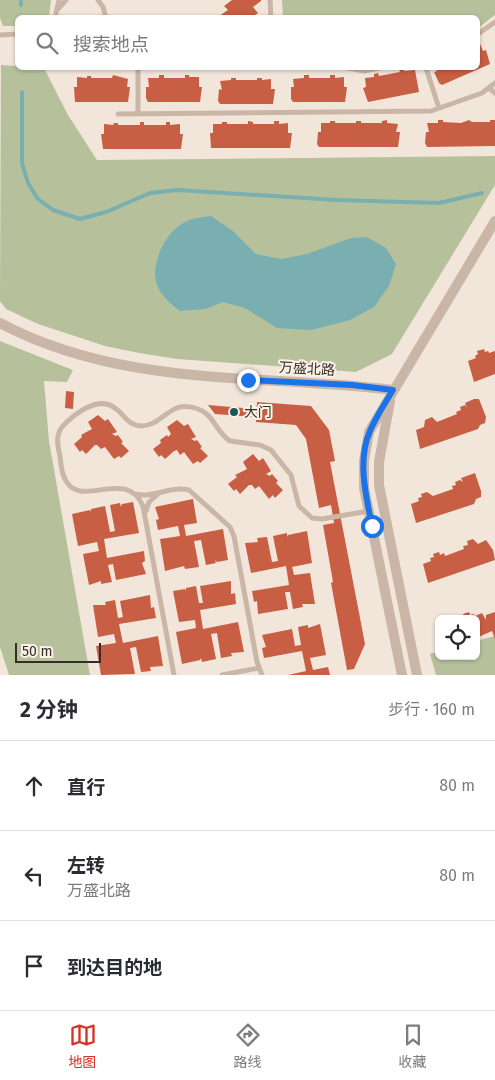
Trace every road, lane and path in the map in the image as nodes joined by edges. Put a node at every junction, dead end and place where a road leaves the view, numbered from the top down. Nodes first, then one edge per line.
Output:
1 (59, 0) edge
2 (66, 0) edge
3 (98, 0) edge
4 (270, 0) edge
5 (57, 11) junction
6 (56, 15) edge
7 (105, 15) edge
8 (271, 15) edge
9 (495, 22) edge
10 (480, 33) edge
11 (15, 34) edge
12 (0, 35) edge
13 (138, 70) edge
14 (427, 70) edge
15 (495, 83) edge
16 (489, 88) junction
17 (495, 93) edge
18 (439, 108) junction
19 (118, 114) dead end
20 (138, 114) junction
21 (495, 221) edge
22 (0, 323) edge
23 (393, 390) junction
24 (162, 492) junction
25 (134, 494) junction
26 (369, 511) junction
27 (145, 514) junction
28 (173, 666) junction
29 (259, 668) junction
30 (401, 674) edge
31 (174, 675) edge
32 (180, 675) edge
33 (222, 675) edge
34 (262, 675) edge
35 (417, 675) edge

1 - 5 lane
2 - 5 lane
3 - 7 lane
4 - 8 lane
5 - 6 lane
9 - 10 lane
11 - 12 lane
13 - 20 lane
14 - 18 lane
15 - 16 lane
16 - 17 lane
16 - 18 lane
18 - 20 lane
19 - 20 lane
21 - 23 street
22 - 23 street, 万盛北路
23 - 26 street
23 - 35 street
24 - 25 lane
24 - 27 lane
24 - 29 lane
25 - 26 lane
25 - 27 lane
26 - 30 street
27 - 28 lane
28 - 31 lane
28 - 32 lane
29 - 33 lane
29 - 34 lane

